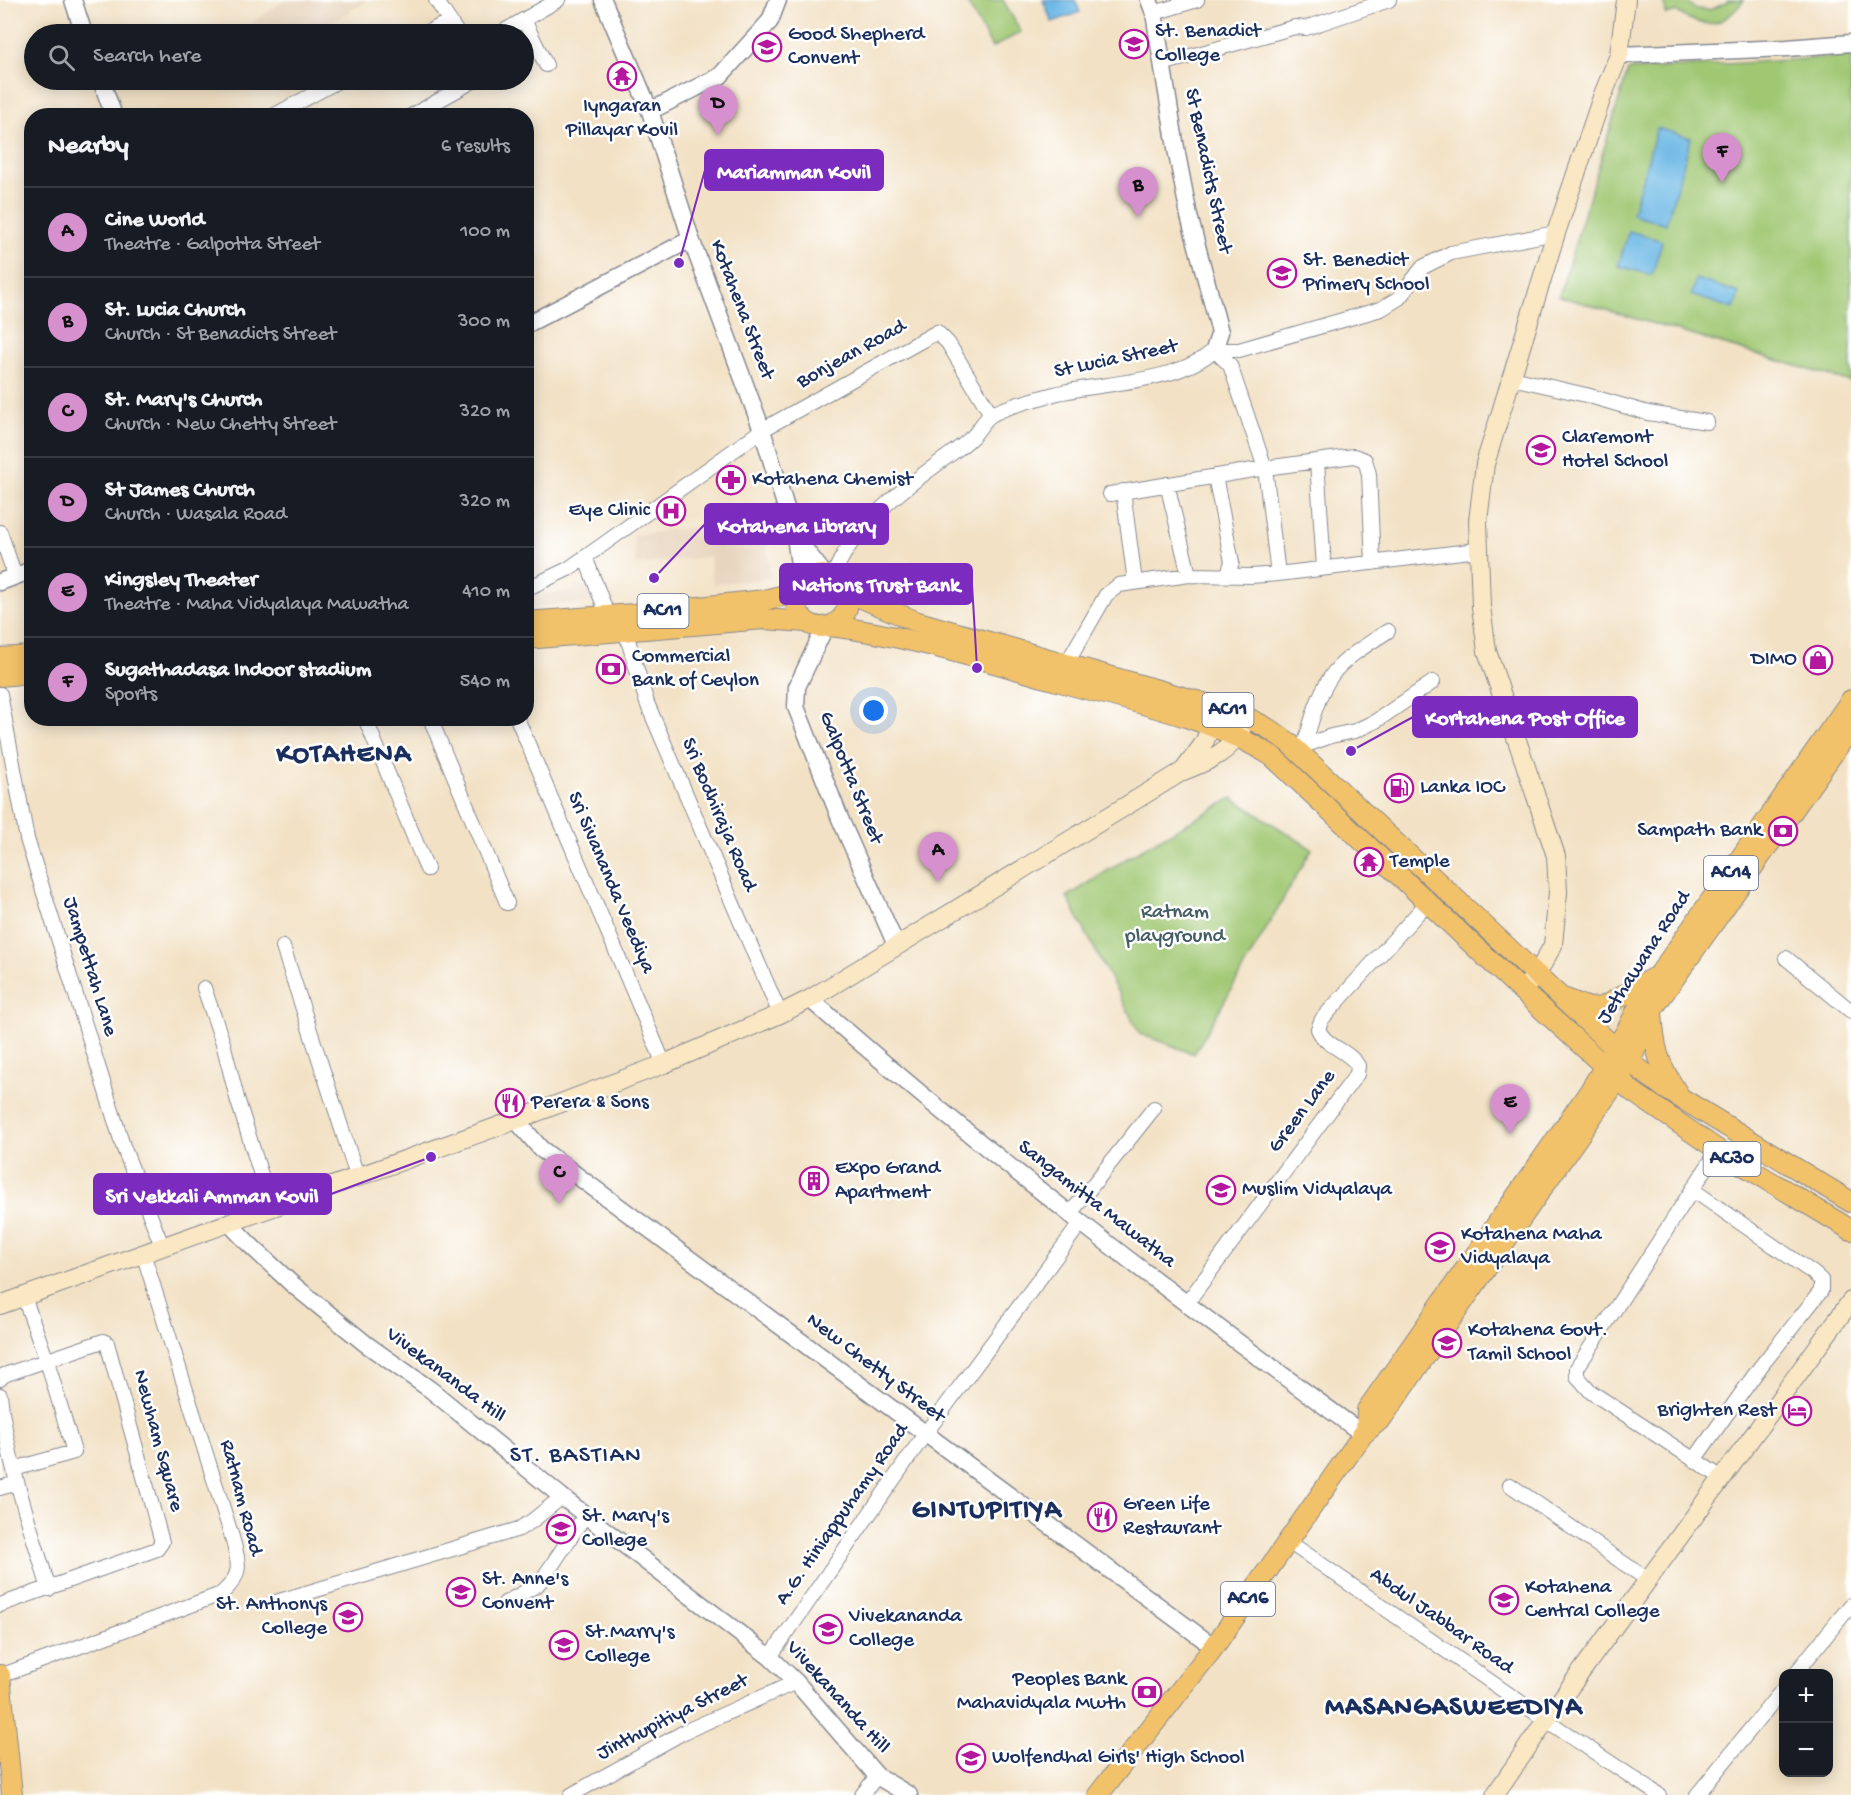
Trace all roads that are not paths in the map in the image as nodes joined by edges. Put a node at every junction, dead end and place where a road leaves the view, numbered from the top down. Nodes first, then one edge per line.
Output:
1 (73, 0) edge
2 (436, 0) edge
3 (558, 0) edge
4 (603, 0) edge
5 (778, 0) edge
6 (1197, 0) edge
7 (1389, 0) edge
8 (1626, 0) edge
9 (1151, 6) edge
10 (524, 20) junction
11 (450, 21) junction
12 (81, 24) edge
13 (444, 24) edge
14 (452, 24) edge
15 (517, 24) edge
16 (526, 24) edge
17 (534, 40) edge
18 (1851, 43) edge
19 (1618, 55) junction
20 (1162, 64) junction
21 (546, 65) dead end
22 (105, 90) edge
23 (321, 90) edge
24 (457, 90) edge
25 (111, 108) edge
26 (288, 108) edge
27 (425, 108) edge
28 (650, 111) junction
29 (1556, 233) junction
30 (691, 239) junction
31 (534, 321) edge
32 (1214, 350) junction
33 (1512, 378) junction
34 (991, 414) junction
35 (1707, 422) dead end
36 (762, 430) junction
37 (1317, 461) junction
38 (1265, 468) junction
39 (1215, 476) junction
40 (1167, 484) junction
41 (0, 532) edge
42 (795, 537) junction
43 (1478, 550) junction
44 (585, 557) junction
45 (1373, 563) junction
46 (1324, 568) junction
47 (24, 573) edge
48 (1189, 574) junction
49 (1228, 574) junction
50 (1278, 574) junction
51 (832, 578) junction
52 (8, 579) edge
53 (1135, 582) junction
54 (534, 585) edge
55 (800, 588) junction
56 (608, 616) junction
57 (534, 621) edge
58 (806, 622) junction
59 (828, 627) junction
60 (624, 630) junction
61 (1388, 631) dead end
62 (534, 638) edge
63 (24, 656) edge
64 (0, 658) edge
65 (1067, 663) junction
66 (24, 674) edge
67 (0, 675) edge
68 (1432, 682) dead end
69 (0, 694) edge
70 (1851, 700) edge
71 (1218, 707) junction
72 (1246, 716) junction
73 (368, 726) edge
74 (433, 726) edge
75 (520, 726) edge
76 (1211, 726) junction
77 (1851, 728) edge
78 (1237, 737) junction
79 (1300, 747) junction
80 (1183, 771) junction
81 (427, 869) dead end
82 (507, 903) dead end
83 (1427, 903) junction
84 (896, 945) junction
85 (283, 947) dead end
86 (1786, 958) dead end
87 (1537, 974) junction
88 (1659, 974) junction
89 (204, 988) dead end
90 (1522, 991) junction
91 (1558, 995) junction
92 (810, 999) junction
93 (1652, 1010) junction
94 (1851, 1011) edge
95 (780, 1014) junction
96 (1623, 1055) junction
97 (664, 1064) junction
98 (1611, 1073) junction
99 (1682, 1099) junction
100 (1154, 1108) dead end
101 (516, 1120) junction
102 (1718, 1150) junction
103 (358, 1179) junction
104 (1693, 1190) junction
105 (1851, 1202) edge
106 (271, 1207) junction
107 (1075, 1220) junction
108 (229, 1222) junction
109 (1851, 1230) edge
110 (162, 1246) junction
111 (143, 1253) junction
112 (24, 1297) junction
113 (1851, 1301) edge
114 (1186, 1304) junction
115 (0, 1305) edge
116 (47, 1360) junction
117 (0, 1379) edge
118 (0, 1395) edge
119 (1365, 1432) junction
120 (925, 1434) junction
121 (1694, 1460) junction
122 (14, 1469) junction
123 (1722, 1478) junction
124 (17, 1483) junction
125 (1510, 1485) dead end
126 (0, 1488) edge
127 (562, 1497) junction
128 (586, 1514) junction
129 (1289, 1542) junction
130 (1648, 1580) junction
131 (50, 1588) junction
132 (276, 1602) dead end
133 (505, 1603) dead end
134 (0, 1605) edge
135 (1851, 1605) edge
136 (1214, 1647) junction
137 (770, 1657) junction
138 (1799, 1669) edge
139 (0, 1676) edge
140 (796, 1682) junction
141 (1779, 1694) edge
142 (1546, 1720) junction
143 (1123, 1762) junction
144 (877, 1776) junction
145 (12, 1795) edge
146 (571, 1795) edge
147 (862, 1795) edge
148 (909, 1795) edge
149 (1083, 1795) edge
150 (1098, 1795) edge
151 (1110, 1795) edge
152 (1495, 1795) edge
153 (1659, 1795) edge
154 (1697, 1795) edge

1 - 12 street
2 - 11 street
3 - 10 street
4 - 28 street, Kotahena Street
5 - 28 street
6 - 9 street
7 - 20 street
8 - 19 main road
9 - 20 street, St Benadicts Street
10 - 15 street
10 - 16 street
11 - 13 street
11 - 14 street
17 - 21 street
18 - 19 street
19 - 29 main road
20 - 32 street, St Benadicts Street
22 - 25 street
23 - 26 street
24 - 27 street
28 - 30 street, Kotahena Street
29 - 32 street
29 - 33 main road
30 - 31 street
30 - 36 street, Kotahena Street
32 - 34 street, St Lucia Street
32 - 38 street
33 - 35 street
33 - 43 main road
34 - 36 street, Bonjean Road
34 - 51 street
36 - 42 street, Kotahena Street
36 - 44 street, Bonjean Road
37 - 38 street
37 - 45 street
37 - 46 street
38 - 39 street
38 - 50 street
39 - 40 street
39 - 49 street
40 - 48 street
40 - 53 street
41 - 52 street
42 - 51 street, Kotahena Street
42 - 55 street, Kotahena Street
43 - 45 street
43 - 87 main road
44 - 54 street, Bonjean Road
44 - 56 street
45 - 46 street
46 - 50 street
47 - 52 street
48 - 49 street
48 - 53 street
49 - 50 street
51 - 55 main road
51 - 59 main road
51 - 65 main road, AC11
53 - 65 street
55 - 56 main road, AC11
55 - 58 main road
56 - 57 main road, AC11
58 - 59 main road
58 - 60 main road, AC11
59 - 76 main road, AC11
59 - 84 street, Galpotta Street
60 - 62 main road, AC11
60 - 95 street, Sri Bodhiraja Road
61 - 79 street
63 - 64 main road
65 - 71 main road, AC11
66 - 67 main road
68 - 79 street
69 - 110 street, Jampettah Lane
70 - 88 main road, Jethawana Road / AC14
71 - 72 main road, AC11
71 - 76 main road
72 - 78 main road
72 - 79 main road, AC11
73 - 81 street
74 - 82 street
75 - 97 street, Sri Sivananda Veediya
76 - 78 main road, AC11
76 - 80 main road
77 - 93 main road, Jethawana Road / AC14
78 - 80 main road
78 - 83 main road, AC11
79 - 87 main road, AC11
80 - 84 main road
83 - 90 main road, AC11
83 - 114 street, Green Lane
84 - 92 main road
85 - 103 street
86 - 94 street
87 - 90 main road
87 - 91 main road, AC11
88 - 91 main road
88 - 96 main road, Jethawana Road / AC14
89 - 106 street
90 - 98 main road, AC11
91 - 96 main road, AC11
92 - 95 main road
92 - 107 street, Sangamitta Mawatha
93 - 96 main road, Jethawana Road / AC14
93 - 99 main road
95 - 97 main road
96 - 98 main road, Jethawana Road / AC14
96 - 99 main road, AC30
97 - 101 main road
98 - 102 main road, AC30
98 - 119 main road, AC16
99 - 105 main road, AC30
100 - 107 street, A.G. Hiniappuhamy Road
101 - 103 main road
101 - 120 street, New Chetty Street
102 - 104 street
102 - 109 main road, AC30
103 - 106 main road
104 - 121 street
104 - 121 street
106 - 108 main road
107 - 114 street, Sangamitta Mawatha
107 - 120 street, A.G. Hiniappuhamy Road
108 - 110 main road
108 - 127 street, Vivekananda Hill
110 - 111 main road
111 - 112 main road
111 - 139 street, Ratnam Road
112 - 115 main road
112 - 116 street
113 - 123 main road
114 - 119 street, Sangamitta Mawatha
116 - 117 street, Newham Square
116 - 122 street
116 - 131 street, Newham Square
118 - 122 street
119 - 129 main road, AC16
120 - 136 street, New Chetty Street
120 - 137 street, A.G. Hiniappuhamy Road
121 - 123 street
122 - 124 street
123 - 130 main road
124 - 126 street
124 - 131 street
125 - 130 street
127 - 128 street, Vivekananda Hill
127 - 132 street
128 - 133 street
128 - 137 street, Vivekananda Hill
129 - 136 main road, AC16
129 - 142 street, Abdul Jabbar Road
130 - 142 main road
131 - 134 street, Newham Square
135 - 138 street
136 - 143 main road, AC16
137 - 140 street, Vivekananda Hill
139 - 145 main road
140 - 144 street, Vivekananda Hill
140 - 146 street, Jinthupitiya Street
141 - 154 street
142 - 152 main road
142 - 153 street, Abdul Jabbar Road
143 - 149 main road, AC16
143 - 150 main road, AC16
143 - 151 main road
144 - 147 street
144 - 148 street, Vivekananda Hill

